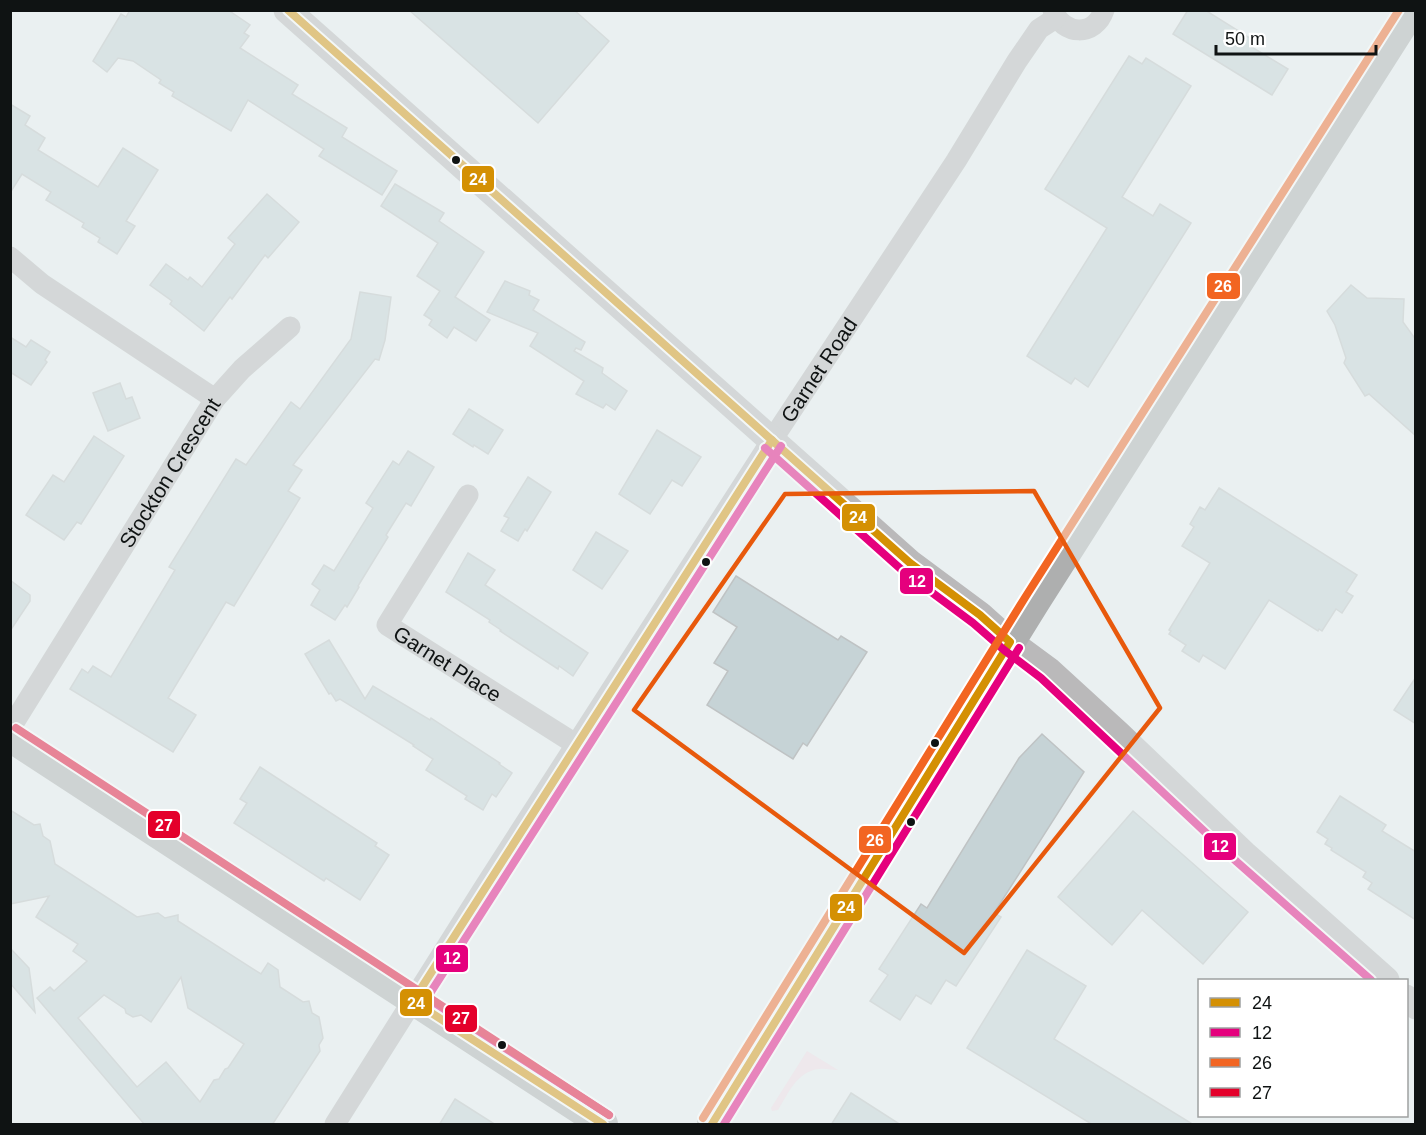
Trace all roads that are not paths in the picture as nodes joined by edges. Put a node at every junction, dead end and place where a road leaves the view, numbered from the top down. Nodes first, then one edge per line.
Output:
1 (287, 10) edge
2 (1104, 10) edge
3 (1412, 10) edge
4 (1055, 14) edge
5 (10, 257) edge
6 (290, 327) dead end
7 (215, 399) junction
8 (772, 440) junction
9 (468, 495) dead end
10 (1010, 642) junction
11 (10, 729) edge
12 (10, 737) edge
13 (577, 745) junction
14 (1384, 979) edge
15 (413, 1000) junction
16 (335, 1125) edge
17 (603, 1125) edge
18 (712, 1125) edge

1 - 8 street
2 - 4 street, Garnet Road
3 - 10 main road
4 - 8 street, Garnet Road
5 - 7 street, Stockton Crescent
6 - 7 street
7 - 11 street, Stockton Crescent
8 - 10 street
8 - 13 street, Garnet Road
9 - 13 street, Garnet Place
10 - 14 street
10 - 18 main road
12 - 15 main road
13 - 15 street, Garnet Road
15 - 16 street, Garnet Road
15 - 17 main road

